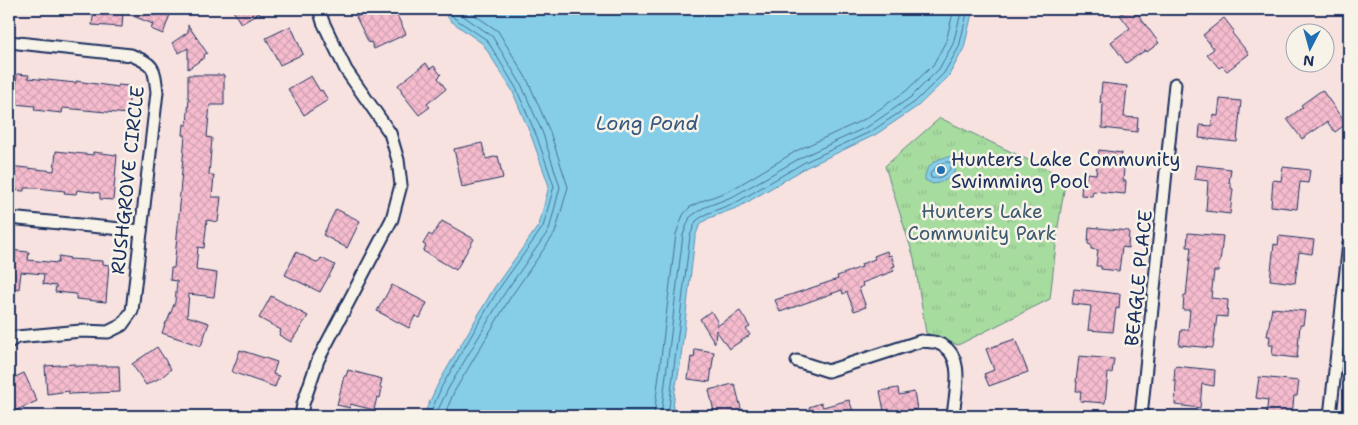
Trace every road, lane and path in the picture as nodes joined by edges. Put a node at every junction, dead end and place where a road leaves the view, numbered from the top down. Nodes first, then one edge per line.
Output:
1 (319, 9) edge
2 (9, 42) edge
3 (1175, 84) dead end
4 (9, 218) edge
5 (141, 231) junction
6 (1349, 243) edge
7 (9, 342) edge
8 (797, 361) dead end
9 (301, 416) edge
10 (953, 416) edge
11 (1141, 416) edge
12 (1330, 416) edge

1 - 9 street
2 - 5 street, RUSHGROVE CIRCLE
3 - 11 street, BEAGLE PLACE
4 - 5 street
5 - 7 street, RUSHGROVE CIRCLE
6 - 12 street
8 - 10 street

